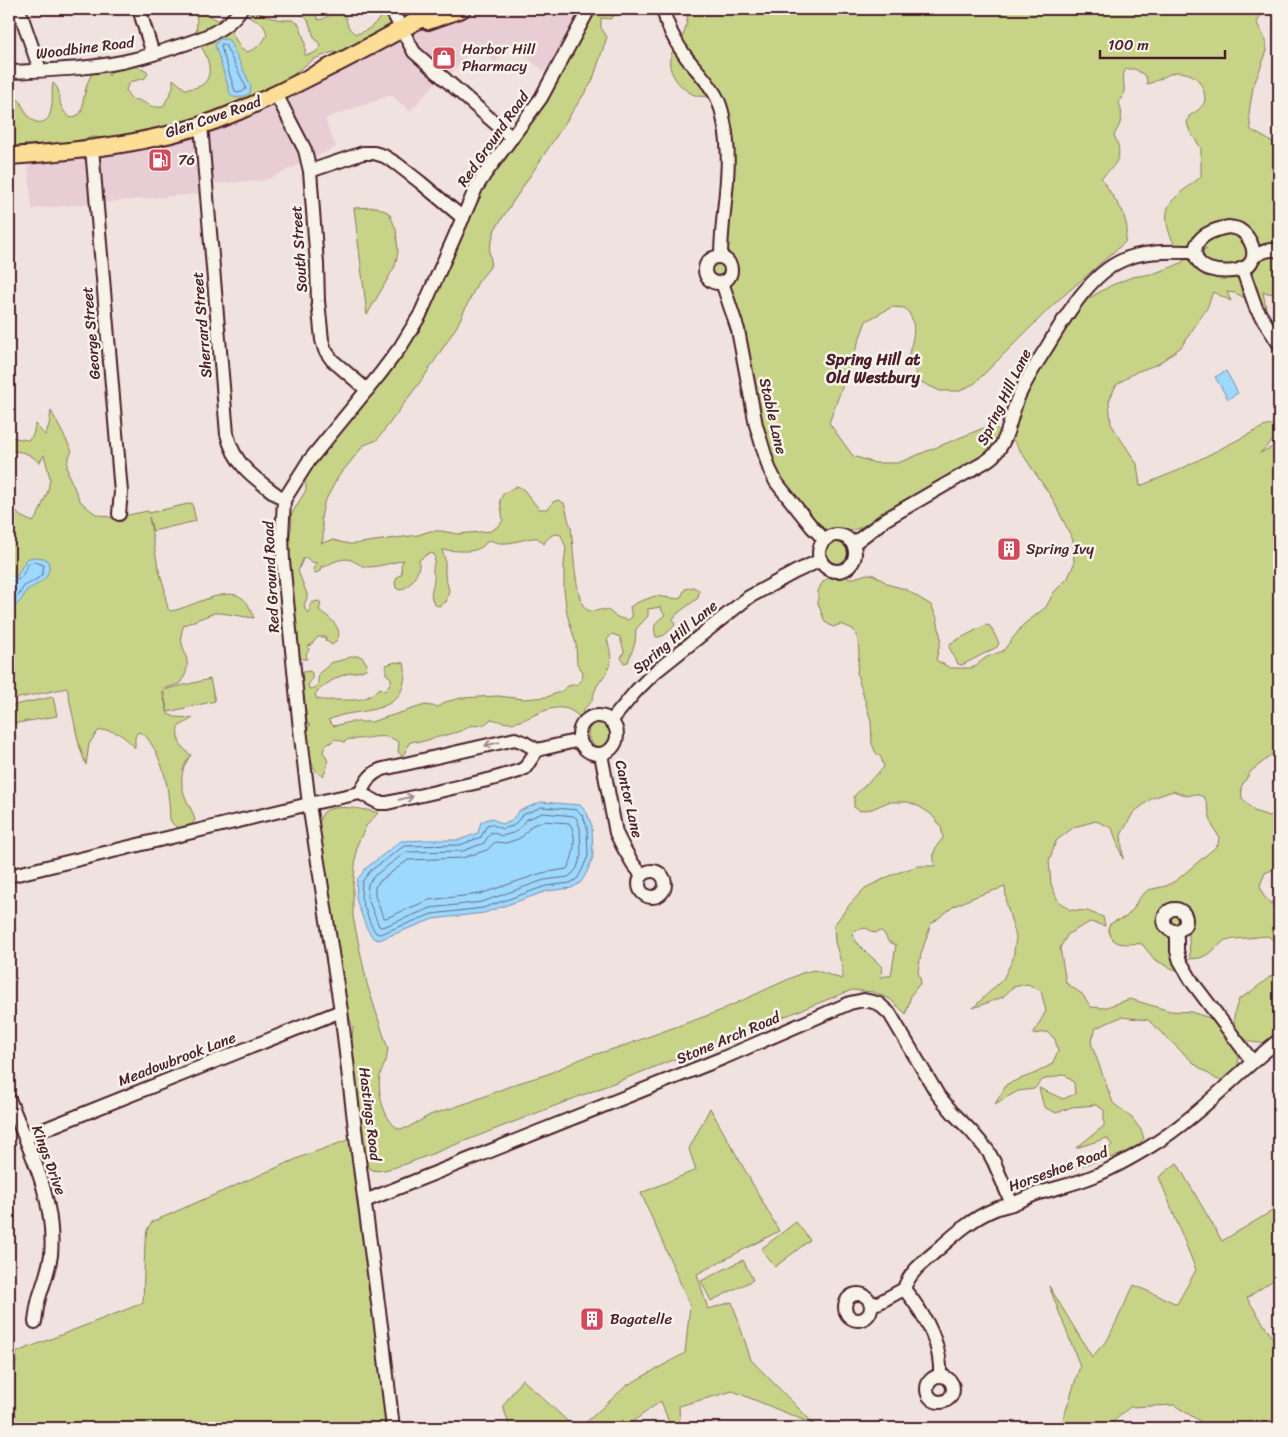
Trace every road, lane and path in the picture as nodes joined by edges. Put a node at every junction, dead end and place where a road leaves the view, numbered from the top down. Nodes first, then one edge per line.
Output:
1 (19, 9) edge
2 (139, 9) edge
3 (241, 9) edge
4 (391, 9) edge
5 (438, 9) edge
6 (462, 9) edge
7 (589, 9) edge
8 (663, 9) edge
9 (402, 30) junction
10 (153, 54) junction
11 (40, 70) junction
12 (9, 72) edge
13 (276, 94) junction
14 (201, 125) junction
15 (512, 138) junction
16 (92, 148) junction
17 (9, 156) edge
18 (310, 171) junction
19 (462, 218) junction
20 (1279, 251) edge
21 (1194, 252) junction
22 (721, 257) junction
23 (1253, 257) junction
24 (1242, 268) junction
25 (722, 282) junction
26 (1279, 344) edge
27 (366, 390) junction
28 (284, 500) junction
29 (120, 514) dead end
30 (825, 540) junction
31 (853, 544) junction
32 (820, 560) junction
33 (611, 721) junction
34 (580, 740) junction
35 (537, 750) junction
36 (601, 754) junction
37 (360, 793) junction
38 (309, 804) junction
39 (642, 875) dead end
40 (9, 876) edge
41 (1176, 931) dead end
42 (341, 1011) junction
43 (1279, 1040) edge
44 (1252, 1061) junction
45 (9, 1099) edge
46 (24, 1137) junction
47 (365, 1201) junction
48 (1012, 1204) junction
49 (904, 1288) junction
50 (871, 1305) dead end
51 (35, 1322) dead end
52 (940, 1376) dead end
53 (393, 1428) edge

1 - 11 street
2 - 10 street
3 - 10 street, Woodbine Road
4 - 9 street
5 - 9 main road, Glen Cove Road
6 - 9 main road, Glen Cove Road
7 - 15 street, Red Ground Road
8 - 22 street
9 - 13 main road, Glen Cove Road
9 - 15 street
10 - 11 street, Woodbine Road
11 - 12 street, Woodbine Road
13 - 14 main road, Glen Cove Road
13 - 18 street, South Street
14 - 16 main road, Glen Cove Road
14 - 28 street, Sherrard Street
15 - 19 street, Red Ground Road
16 - 17 main road, Glen Cove Road
16 - 29 street, George Street
18 - 19 street
18 - 27 street, South Street
19 - 27 street, Red Ground Road
20 - 23 street
21 - 23 street
21 - 24 street
21 - 31 street, Spring Hill Lane
22 - 25 street
22 - 25 street
23 - 24 street
24 - 26 street
25 - 30 street, Stable Lane
27 - 28 street, Red Ground Road
28 - 38 street, Red Ground Road
30 - 31 street
30 - 32 street
31 - 32 street
32 - 33 street, Spring Hill Lane
33 - 34 street
33 - 36 street
34 - 35 street
34 - 36 street
37 -> 35 street
35 -> 37 street
36 - 39 street, Cantor Lane
37 - 38 street
38 - 40 street
38 - 42 street, Hastings Road
41 - 44 street
42 - 46 street, Meadowbrook Lane
42 - 47 street, Hastings Road
43 - 44 street, Horseshoe Road
44 - 48 street, Horseshoe Road
45 - 46 street, Kings Drive
46 - 51 street, Kings Drive
47 - 48 street, Stone Arch Road
47 - 53 street, Hastings Road
48 - 49 street, Horseshoe Road
49 - 50 street, Horseshoe Road
49 - 52 street

